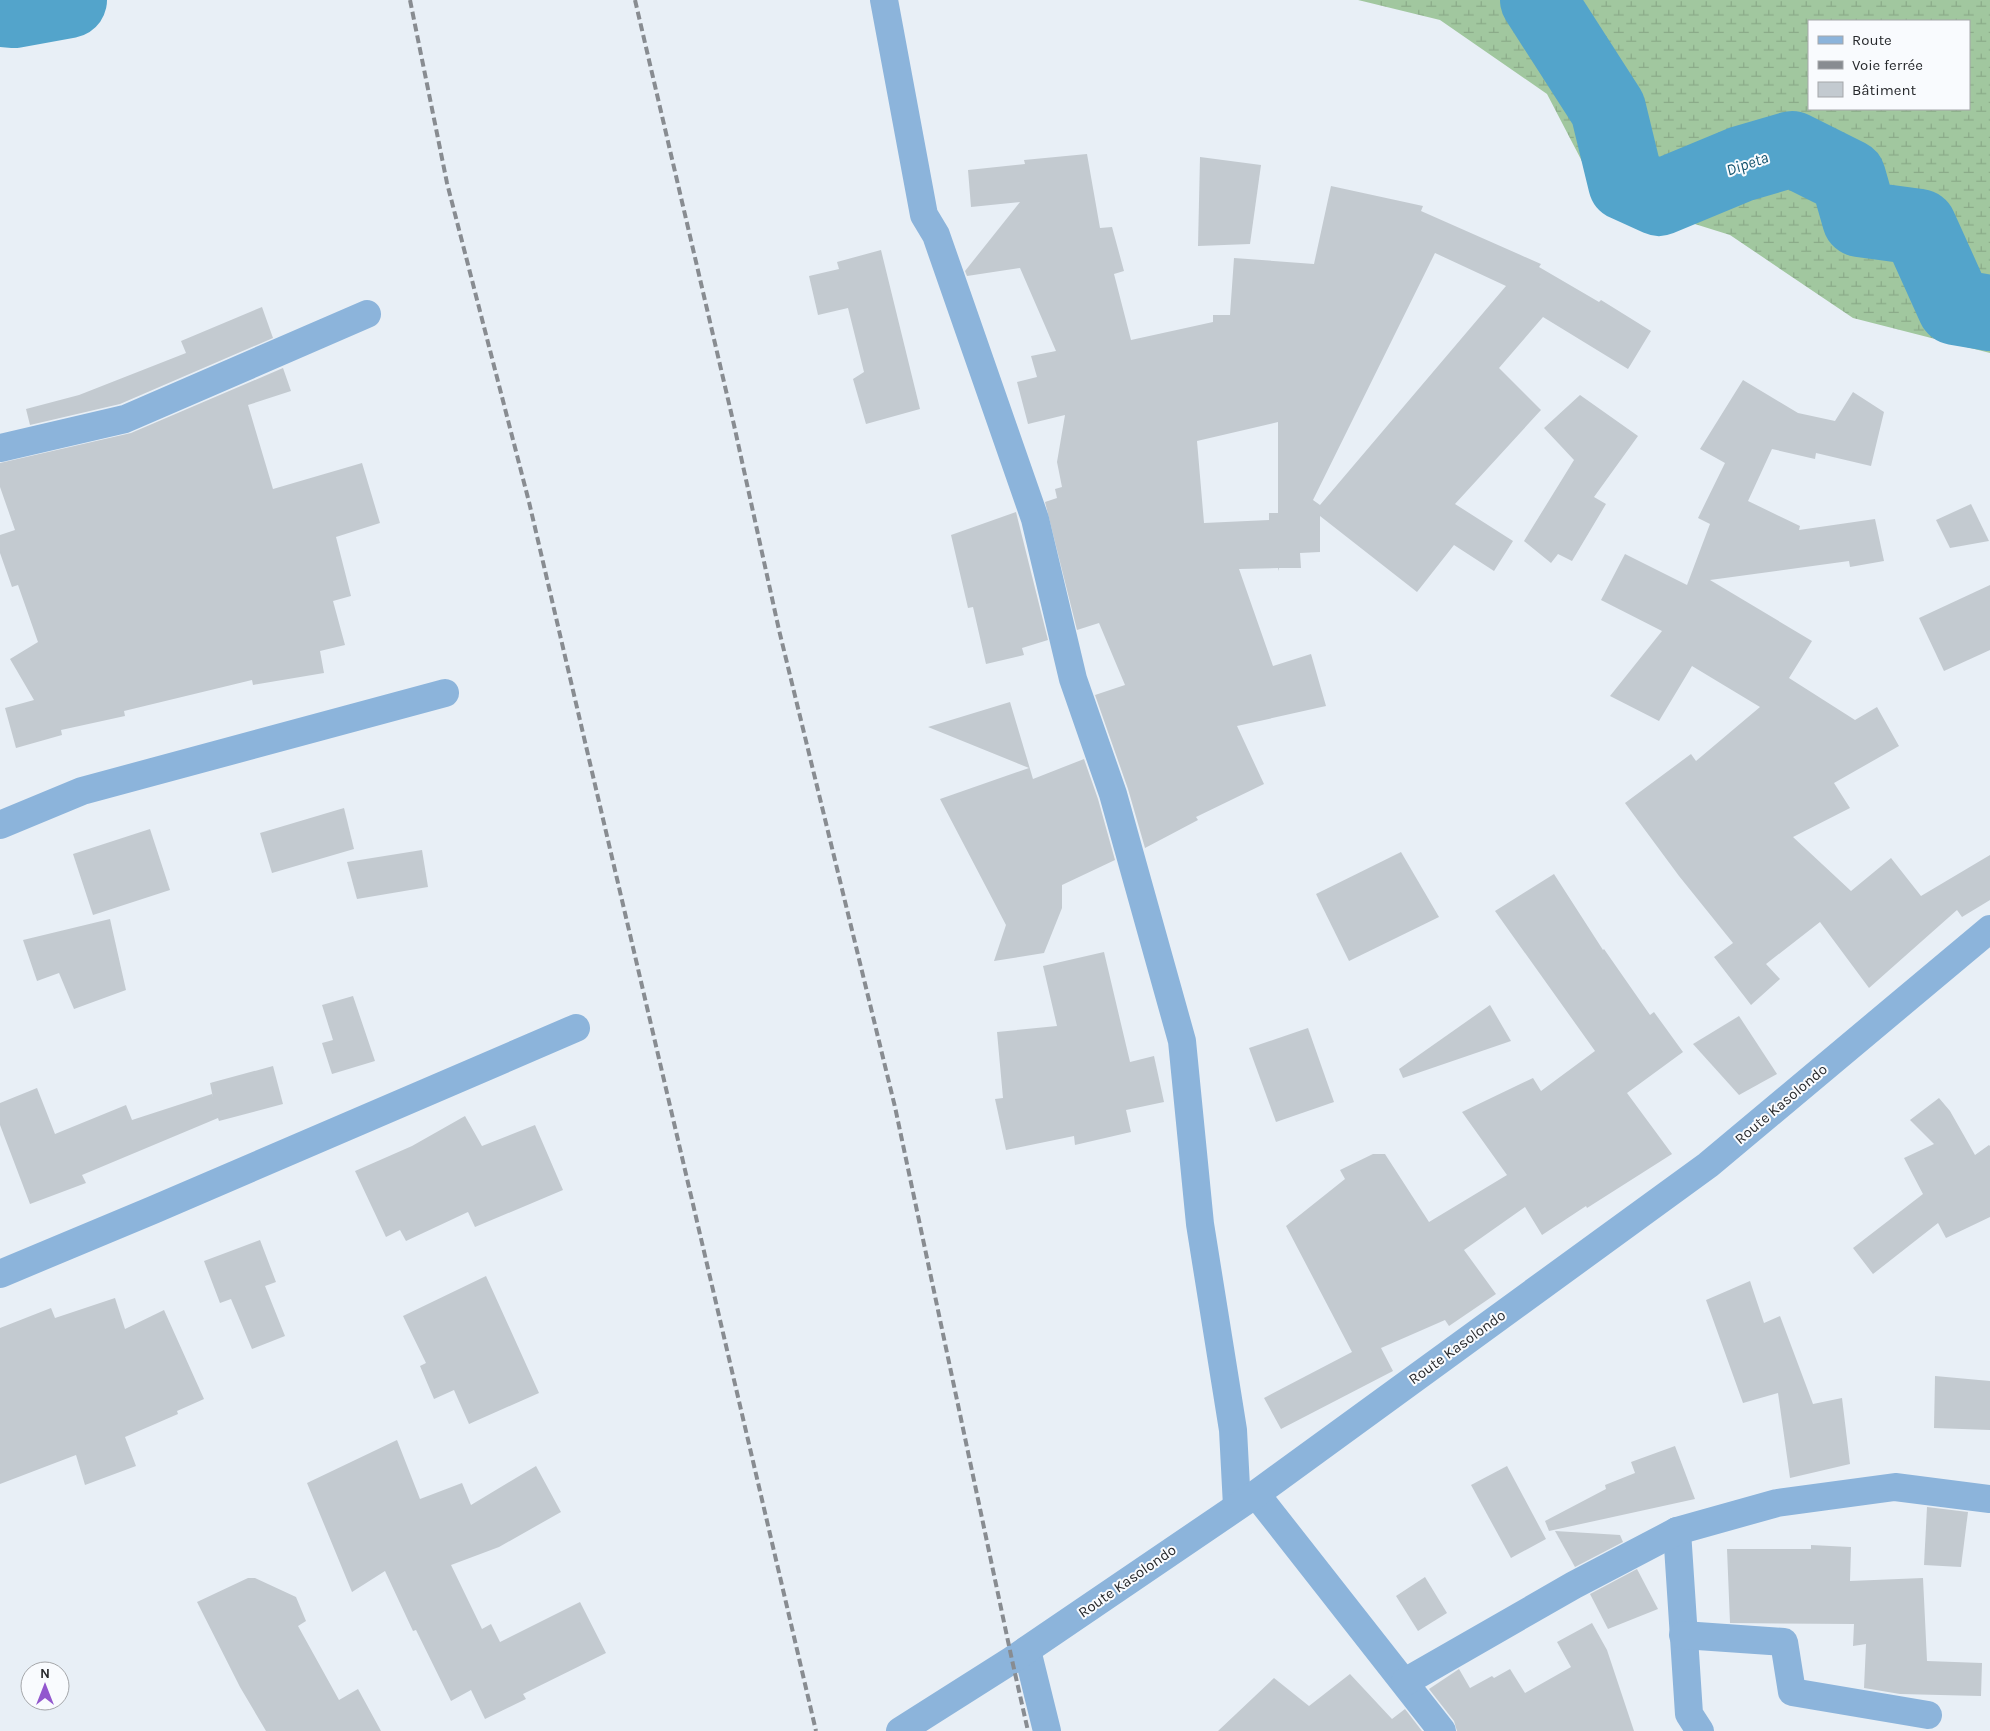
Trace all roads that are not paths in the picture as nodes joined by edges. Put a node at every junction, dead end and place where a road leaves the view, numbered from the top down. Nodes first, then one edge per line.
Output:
1 (884, 0) edge
2 (367, 314) dead end
3 (0, 448) edge
4 (444, 693) dead end
5 (0, 825) edge
6 (1990, 929) edge
7 (576, 1028) dead end
8 (0, 1274) edge
9 (1990, 1499) edge
10 (1246, 1500) junction
11 (1677, 1531) junction
12 (1683, 1635) junction
13 (1027, 1650) junction
14 (1405, 1682) junction
15 (1928, 1715) dead end
16 (900, 1731) edge
17 (1047, 1731) edge
18 (1442, 1731) edge
19 (1700, 1731) edge

1 - 10 street
2 - 3 street
4 - 5 street
6 - 10 street, Route Kasolondo
7 - 8 street
9 - 11 street
10 - 13 street, Route Kasolondo
10 - 14 street
11 - 12 street
11 - 14 street
12 - 15 street
12 - 19 street
13 - 16 street, Route Kasolondo
13 - 17 street
14 - 18 street

